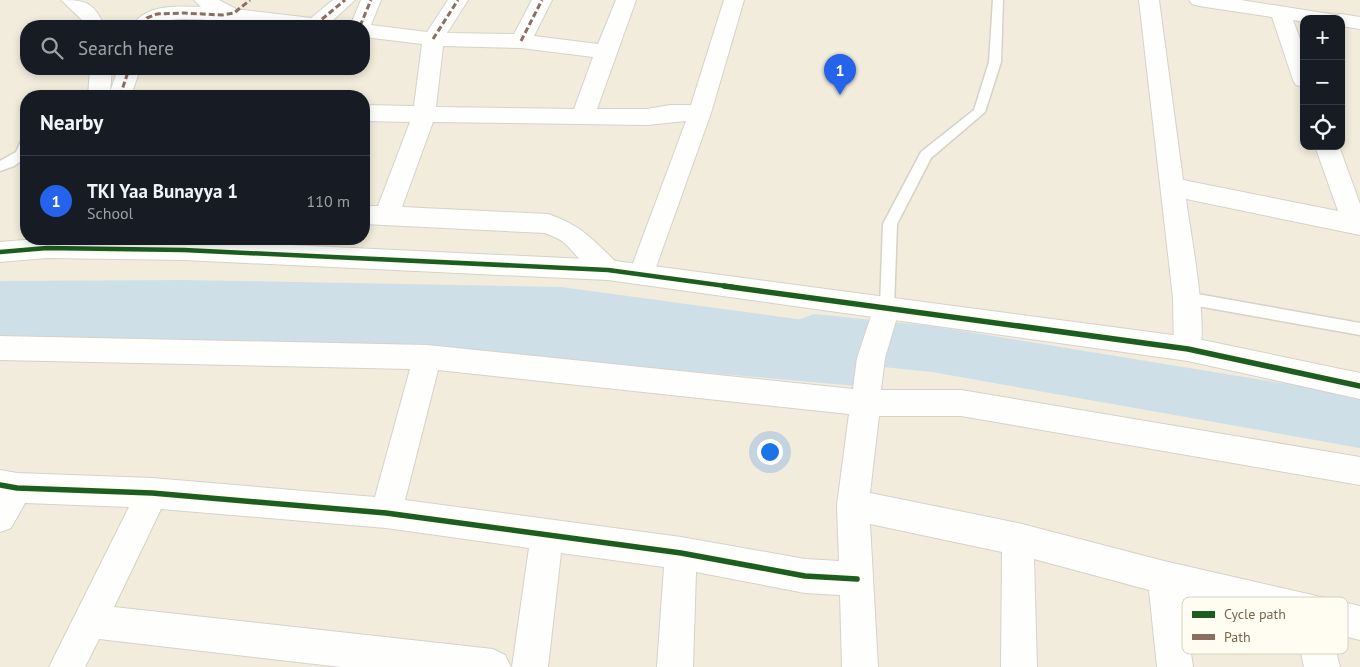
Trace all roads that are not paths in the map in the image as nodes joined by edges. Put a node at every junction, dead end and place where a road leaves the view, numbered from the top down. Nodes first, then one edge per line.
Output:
1 (71, 0) edge
2 (204, 0) edge
3 (250, 0) edge
4 (345, 0) edge
5 (371, 0) edge
6 (458, 0) edge
7 (542, 0) edge
8 (626, 0) edge
9 (734, 0) edge
10 (998, 0) edge
11 (1148, 0) edge
12 (1199, 0) edge
13 (1280, 12) junction
14 (231, 15) junction
15 (1301, 15) edge
16 (92, 20) edge
17 (147, 20) edge
18 (271, 20) edge
19 (325, 20) edge
20 (363, 20) edge
21 (1345, 21) edge
22 (1360, 23) edge
23 (370, 32) edge
24 (433, 39) junction
25 (521, 41) junction
26 (607, 52) junction
27 (1300, 69) edge
28 (101, 75) edge
29 (127, 75) edge
30 (99, 90) edge
31 (122, 90) edge
32 (370, 113) edge
33 (700, 113) junction
34 (424, 115) junction
35 (583, 117) junction
36 (1329, 150) edge
37 (20, 156) edge
38 (0, 166) edge
39 (1171, 186) junction
40 (375, 215) edge
41 (1357, 225) edge
42 (38, 245) edge
43 (88, 245) edge
44 (0, 252) edge
45 (608, 270) junction
46 (642, 274) junction
47 (1186, 298) junction
48 (885, 314) junction
49 (1360, 329) edge
50 (0, 348) edge
51 (1188, 349) junction
52 (427, 357) junction
53 (1360, 386) edge
54 (865, 403) junction
55 (1360, 471) edge
56 (8, 486) edge
57 (152, 493) junction
58 (853, 505) junction
59 (386, 513) junction
60 (0, 517) edge
61 (546, 534) junction
62 (1018, 539) junction
63 (681, 553) junction
64 (1164, 578) junction
65 (857, 579) junction
66 (1250, 597) edge
67 (90, 621) junction
68 (1319, 654) edge
69 (67, 667) edge
70 (493, 667) edge
71 (530, 667) edge
72 (675, 667) edge
73 (860, 667) edge
74 (1019, 667) edge
75 (1175, 667) edge
76 (1322, 667) edge

1 - 16 street
2 - 14 street
3 - 14 street
4 - 19 street
5 - 20 street
6 - 24 street
7 - 25 street
8 - 26 street
9 - 33 street
10 - 48 lane
11 - 39 street
12 - 13 street
13 - 15 street
13 - 27 street
14 - 17 street
14 - 18 street
21 - 22 street
23 - 24 street
24 - 25 street
24 - 34 street
25 - 26 street
26 - 35 street
28 - 30 street
29 - 31 street
32 - 34 street
33 - 35 street
33 - 46 street
34 - 35 street
34 - 40 street
36 - 41 street
37 - 38 lane
39 - 41 street
39 - 47 street
40 - 45 street
42 - 44 street
43 - 45 street
45 - 46 street
46 - 48 street
47 - 49 lane
47 - 51 street
48 - 51 street
48 - 54 street
50 - 52 street
51 - 53 street
52 - 54 street
52 - 59 street
54 - 55 street
54 - 58 street
56 - 57 street
56 - 60 street
57 - 59 street
57 - 67 street
58 - 62 street
58 - 65 street
59 - 61 street
61 - 63 street
61 - 71 street
62 - 64 street
62 - 74 street
63 - 65 street
63 - 72 street
64 - 66 street
64 - 75 street
65 - 73 street
67 - 69 street
67 - 70 street
68 - 76 street

